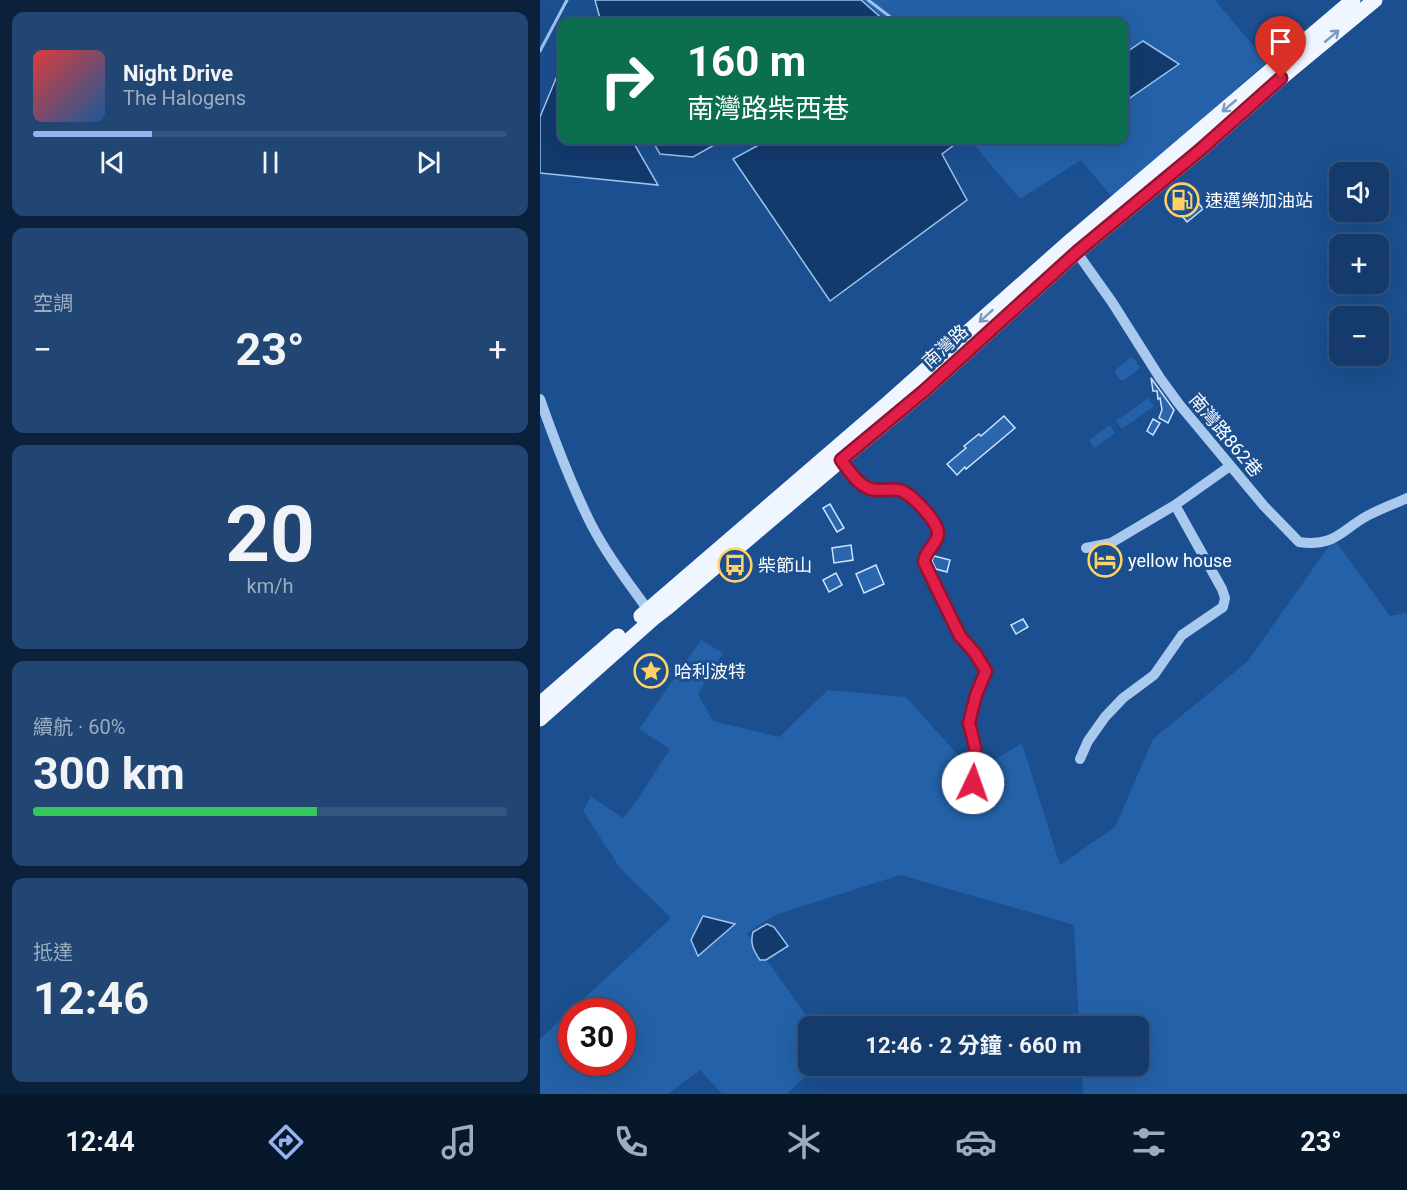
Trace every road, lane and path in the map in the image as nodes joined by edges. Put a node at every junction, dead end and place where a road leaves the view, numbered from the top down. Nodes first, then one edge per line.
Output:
1 (1353, 0) edge
2 (1375, 0) edge
3 (1277, 74) junction
4 (1073, 247) junction
5 (540, 399) edge
6 (837, 455) junction
7 (1230, 466) junction
8 (1407, 498) edge
9 (1174, 505) junction
10 (1086, 548) dead end
11 (652, 613) junction
12 (540, 704) edge
13 (540, 719) edge
14 (1080, 759) dead end
15 (973, 783) dead end

1 - 3 main road, 南灣路
3 -> 2 main road, 南灣路
3 - 4 main road, 南灣路
4 - 6 main road, 南灣路
4 - 7 street, 南灣路862巷
5 - 11 street
6 - 11 main road, 南灣路
6 - 15 street
7 - 8 street, 南灣路862巷
7 - 9 street
9 - 10 street
9 - 14 street
11 - 12 main road, 南灣路
11 - 13 main road, 南灣路

